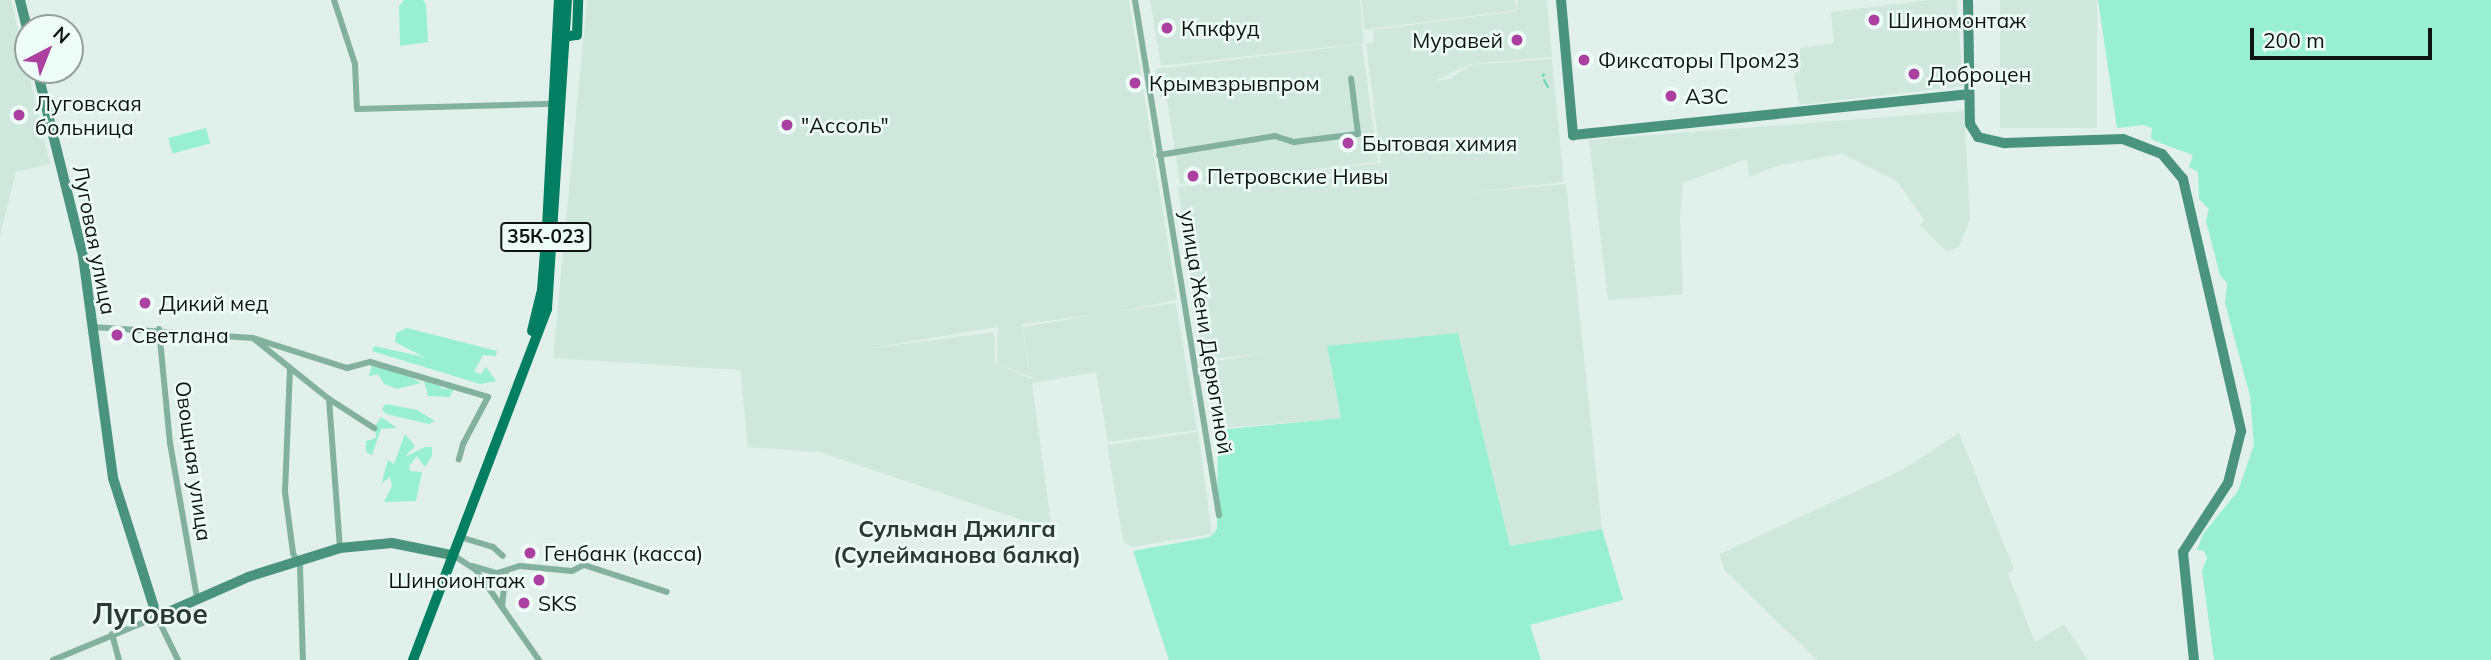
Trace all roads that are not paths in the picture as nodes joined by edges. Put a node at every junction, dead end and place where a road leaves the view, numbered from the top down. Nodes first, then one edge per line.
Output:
1 (334, 0) edge
2 (559, 0) edge
3 (567, 0) edge
4 (578, 0) edge
5 (1135, 0) edge
6 (1561, 0) edge
7 (1968, 0) edge
8 (559, 38) junction
9 (1351, 78) dead end
10 (40, 84) edge
11 (1968, 94) junction
12 (553, 104) junction
13 (1159, 155) junction
14 (93, 327) junction
15 (159, 329) junction
16 (253, 338) junction
17 (290, 368) junction
18 (329, 399) junction
19 (374, 428) dead end
20 (459, 459) dead end
21 (487, 466) junction
22 (1219, 515) dead end
23 (458, 537) junction
24 (340, 548) junction
25 (451, 555) junction
26 (503, 556) dead end
27 (296, 559) junction
28 (472, 566) junction
29 (506, 571) junction
30 (667, 592) dead end
31 (197, 598) junction
32 (503, 611) junction
33 (157, 617) junction
34 (112, 634) junction
35 (53, 660) edge
36 (119, 660) edge
37 (178, 660) edge
38 (303, 660) edge
39 (413, 660) edge
40 (539, 660) edge
41 (2194, 660) edge

1 - 12 street
2 - 8 main road, 35К-023
3 - 8 main road, 35К-023
4 - 8 main road
5 - 13 street, улица Жени Дерюгиной
6 - 11 main road
7 - 11 main road
8 - 12 main road, 35К-023
8 - 21 main road, 35К-023
9 - 13 street
10 - 14 main road, Луговая улица
11 - 41 main road
12 - 21 main road, 35К-023
13 - 22 street, улица Жени Дерюгиной
14 - 15 street
14 - 33 main road, Луговая улица
15 - 16 street
15 - 31 street, Овощная улица
16 - 17 street
16 - 20 street
17 - 18 street
17 - 27 street
18 - 19 street
18 - 24 street
21 - 23 main road, 35К-023
23 - 25 main road, 35К-023
23 - 26 street
24 - 25 main road
24 - 27 main road
25 - 28 street
25 - 39 main road, 35К-023
27 - 31 main road
27 - 38 street
28 - 29 street
28 - 32 street
29 - 30 street
29 - 32 street
31 - 33 main road
32 - 40 street
33 - 34 street
33 - 37 street, Луговая улица
34 - 35 street
34 - 36 street

